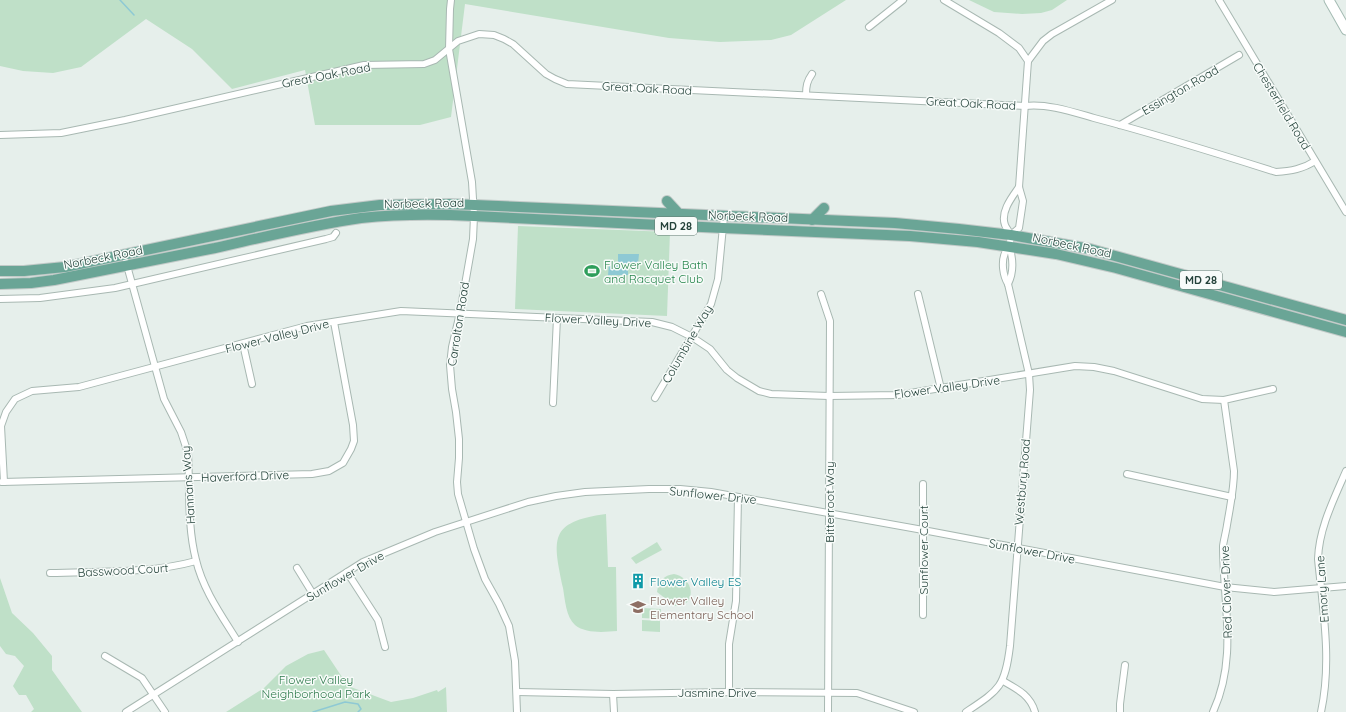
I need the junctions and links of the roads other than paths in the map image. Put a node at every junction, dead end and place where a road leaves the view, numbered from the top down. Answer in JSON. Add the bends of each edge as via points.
{"nodes":[{"id":1,"x":451,"y":0,"type":"edge"},
{"id":2,"x":903,"y":0,"type":"edge"},
{"id":3,"x":944,"y":0,"type":"edge"},
{"id":4,"x":1112,"y":0,"type":"edge"},
{"id":5,"x":1219,"y":0,"type":"edge"},
{"id":6,"x":1329,"y":0,"type":"edge"},
{"id":7,"x":869,"y":27,"type":"dead end"},
{"id":8,"x":1346,"y":30,"type":"edge"},
{"id":9,"x":449,"y":49,"type":"junction"},
{"id":10,"x":1239,"y":55,"type":"dead end"},
{"id":11,"x":1028,"y":61,"type":"junction"},
{"id":12,"x":812,"y":74,"type":"dead end"},
{"id":13,"x":806,"y":95,"type":"junction"},
{"id":14,"x":1025,"y":106,"type":"junction"},
{"id":15,"x":1120,"y":125,"type":"junction"},
{"id":16,"x":0,"y":135,"type":"edge"},
{"id":17,"x":1315,"y":161,"type":"junction"},
{"id":18,"x":1019,"y":188,"type":"junction"},
{"id":19,"x":667,"y":201,"type":"dead end"},
{"id":20,"x":473,"y":205,"type":"junction"},
{"id":21,"x":824,"y":208,"type":"dead end"},
{"id":22,"x":281,"y":212,"type":"dead end"},
{"id":23,"x":1346,"y":212,"type":"edge"},
{"id":24,"x":678,"y":214,"type":"junction"},
{"id":25,"x":474,"y":216,"type":"junction"},
{"id":26,"x":724,"y":216,"type":"junction"},
{"id":27,"x":812,"y":220,"type":"junction"},
{"id":28,"x":275,"y":222,"type":"junction"},
{"id":29,"x":723,"y":228,"type":"junction"},
{"id":30,"x":336,"y":233,"type":"dead end"},
{"id":31,"x":1011,"y":235,"type":"junction"},
{"id":32,"x":1009,"y":246,"type":"junction"},
{"id":33,"x":124,"y":255,"type":"junction"},
{"id":34,"x":127,"y":266,"type":"junction"},
{"id":35,"x":0,"y":271,"type":"edge"},
{"id":36,"x":132,"y":283,"type":"junction"},
{"id":37,"x":0,"y":284,"type":"edge"},
{"id":38,"x":821,"y":294,"type":"dead end"},
{"id":39,"x":918,"y":294,"type":"dead end"},
{"id":40,"x":0,"y":299,"type":"edge"},
{"id":41,"x":460,"y":314,"type":"junction"},
{"id":42,"x":557,"y":318,"type":"junction"},
{"id":43,"x":1346,"y":320,"type":"edge"},
{"id":44,"x":334,"y":322,"type":"junction"},
{"id":45,"x":1346,"y":332,"type":"edge"},
{"id":46,"x":692,"y":337,"type":"junction"},
{"id":47,"x":243,"y":344,"type":"junction"},
{"id":48,"x":154,"y":368,"type":"junction"},
{"id":49,"x":1029,"y":374,"type":"junction"},
{"id":50,"x":252,"y":384,"type":"dead end"},
{"id":51,"x":941,"y":389,"type":"junction"},
{"id":52,"x":1273,"y":389,"type":"dead end"},
{"id":53,"x":829,"y":396,"type":"junction"},
{"id":54,"x":655,"y":398,"type":"dead end"},
{"id":55,"x":1224,"y":400,"type":"junction"},
{"id":56,"x":553,"y":403,"type":"dead end"},
{"id":57,"x":1346,"y":471,"type":"edge"},
{"id":58,"x":1127,"y":474,"type":"dead end"},
{"id":59,"x":189,"y":478,"type":"junction"},
{"id":60,"x":2,"y":482,"type":"edge"},
{"id":61,"x":923,"y":484,"type":"dead end"},
{"id":62,"x":738,"y":497,"type":"junction"},
{"id":63,"x":1232,"y":497,"type":"junction"},
{"id":64,"x":830,"y":513,"type":"junction"},
{"id":65,"x":466,"y":521,"type":"junction"},
{"id":66,"x":923,"y":530,"type":"junction"},
{"id":67,"x":1017,"y":548,"type":"junction"},
{"id":68,"x":196,"y":561,"type":"junction"},
{"id":69,"x":297,"y":568,"type":"dead end"},
{"id":70,"x":347,"y":572,"type":"junction"},
{"id":71,"x":50,"y":573,"type":"dead end"},
{"id":72,"x":1346,"y":586,"type":"edge"},
{"id":73,"x":1225,"y":587,"type":"junction"},
{"id":74,"x":1321,"y":588,"type":"junction"},
{"id":75,"x":313,"y":594,"type":"junction"},
{"id":76,"x":923,"y":615,"type":"dead end"},
{"id":77,"x":238,"y":642,"type":"junction"},
{"id":78,"x":385,"y":647,"type":"dead end"},
{"id":79,"x":105,"y":656,"type":"dead end"},
{"id":80,"x":1125,"y":665,"type":"dead end"},
{"id":81,"x":1003,"y":681,"type":"junction"},
{"id":82,"x":517,"y":692,"type":"junction"},
{"id":83,"x":729,"y":692,"type":"junction"},
{"id":84,"x":828,"y":692,"type":"junction"},
{"id":85,"x":154,"y":694,"type":"junction"},
{"id":86,"x":614,"y":694,"type":"junction"},
{"id":87,"x":126,"y":712,"type":"edge"},
{"id":88,"x":165,"y":712,"type":"edge"},
{"id":89,"x":517,"y":712,"type":"edge"},
{"id":90,"x":614,"y":712,"type":"edge"},
{"id":91,"x":828,"y":712,"type":"edge"},
{"id":92,"x":914,"y":712,"type":"edge"},
{"id":93,"x":966,"y":712,"type":"edge"},
{"id":94,"x":1035,"y":712,"type":"edge"},
{"id":95,"x":1120,"y":712,"type":"edge"},
{"id":96,"x":1213,"y":712,"type":"edge"},
{"id":97,"x":1321,"y":712,"type":"edge"}],
"edges":[{"from":1,"to":9,"type":"street","name":"Carrolton Road"},
{"from":2,"to":7,"type":"street"},
{"from":3,"to":11,"type":"street","via":[[1019,48]]},
{"from":4,"to":11,"type":"street","via":[[1052,34],[1043,41]]},
{"from":5,"to":17,"type":"street","name":"Chesterfield Road"},
{"from":6,"to":8,"type":"main road"},
{"from":9,"to":13,"type":"street","name":"Great Oak Road","via":[[458,41],[479,34],[494,35],[513,44],[546,74],[567,84]]},
{"from":9,"to":16,"type":"street","name":"Great Oak Road","via":[[435,60],[424,64],[364,65],[66,132]]},
{"from":9,"to":20,"type":"street","name":"Carrolton Road","via":[[472,182]]},
{"from":10,"to":15,"type":"street","name":"Essington Road"},
{"from":11,"to":14,"type":"street","name":"Westbury Road"},
{"from":12,"to":13,"type":"street","via":[[808,80]]},
{"from":13,"to":14,"type":"street","name":"Great Oak Road"},
{"from":14,"to":15,"type":"street","name":"Great Oak Road","via":[[1062,110]]},
{"from":14,"to":18,"type":"street","name":"Westbury Road"},
{"from":15,"to":17,"type":"street","name":"Great Oak Road","via":[[1276,172],[1292,171]]},
{"from":17,"to":23,"type":"street","name":"Chesterfield Road"},
{"from":18,"to":31,"type":"street","name":"Westbury Road","via":[[1023,201],[1019,228]]},
{"from":18,"to":31,"type":"street","via":[[1008,203],[1004,215],[1004,224]]},
{"from":19,"to":24,"type":"main road"},
{"from":20,"to":24,"type":"main road","name":"Norbeck Road","number":"MD 28"},
{"from":20,"to":25,"type":"street","name":"Carrolton Road"},
{"from":20,"to":28,"type":"main road","name":"Norbeck Road","number":"MD 28","via":[[380,205],[331,210]]},
{"from":21,"to":27,"type":"main road"},
{"from":22,"to":28,"type":"main road"},
{"from":24,"to":26,"type":"main road","name":"Norbeck Road","number":"MD 28"},
{"from":25,"to":29,"type":"main road","name":"Norbeck Road","number":"MD 28"},
{"from":25,"to":34,"type":"main road","name":"Norbeck Road","number":"MD 28","via":[[408,215],[361,218]]},
{"from":25,"to":41,"type":"street","name":"Carrolton Road","via":[[473,239]]},
{"from":26,"to":27,"type":"main road","name":"Norbeck Road","number":"MD 28"},
{"from":26,"to":29,"type":"street","name":"Columbine Way"},
{"from":27,"to":31,"type":"main road","name":"Norbeck Road","number":"MD 28","via":[[959,228]]},
{"from":28,"to":33,"type":"main road","name":"Norbeck Road","number":"MD 28"},
{"from":29,"to":32,"type":"main road","name":"Norbeck Road","number":"MD 28","via":[[949,238]]},
{"from":29,"to":46,"type":"street","name":"Columbine Way","via":[[711,304]]},
{"from":30,"to":36,"type":"street","via":[[326,240]]},
{"from":31,"to":32,"type":"street","name":"Westbury Road"},
{"from":31,"to":43,"type":"main road","name":"Norbeck Road","number":"MD 28","via":[[1090,249]]},
{"from":32,"to":45,"type":"main road","name":"Norbeck Road","number":"MD 28","via":[[1116,268]]},
{"from":32,"to":49,"type":"street","name":"Westbury Road","via":[[1004,255],[1004,276]]},
{"from":33,"to":34,"type":"street","name":"Hannans Way"},
{"from":33,"to":35,"type":"main road","name":"Norbeck Road","number":"MD 28","via":[[65,267]]},
{"from":34,"to":36,"type":"street","name":"Hannans Way"},
{"from":34,"to":37,"type":"main road","name":"Norbeck Road","number":"MD 28","via":[[54,280]]},
{"from":36,"to":40,"type":"street","via":[[115,288],[40,298]]},
{"from":36,"to":48,"type":"street","name":"Hannans Way"},
{"from":38,"to":53,"type":"street","name":"Bitterroot Way","via":[[830,321]]},
{"from":39,"to":51,"type":"street"},
{"from":41,"to":42,"type":"street","name":"Flower Valley Drive"},
{"from":41,"to":44,"type":"street","name":"Flower Valley Drive","via":[[401,311]]},
{"from":41,"to":65,"type":"street","name":"Carrolton Road","via":[[450,365],[459,439],[458,494]]},
{"from":42,"to":46,"type":"street","name":"Flower Valley Drive","via":[[652,322],[672,327]]},
{"from":42,"to":56,"type":"street"},
{"from":44,"to":47,"type":"street","name":"Flower Valley Drive","via":[[307,326]]},
{"from":44,"to":59,"type":"street","name":"Haverford Drive","via":[[354,440],[343,463],[329,471],[312,474]]},
{"from":46,"to":53,"type":"street","name":"Flower Valley Drive","via":[[710,349],[732,374],[759,391],[771,394]]},
{"from":46,"to":54,"type":"street","name":"Columbine Way"},
{"from":47,"to":48,"type":"street","name":"Flower Valley Drive"},
{"from":47,"to":50,"type":"street"},
{"from":48,"to":59,"type":"street","name":"Hannans Way","via":[[164,399],[185,441]]},
{"from":48,"to":60,"type":"street","name":"Flower Valley Drive","via":[[79,386],[32,391],[15,399],[6,412],[1,426]]},
{"from":49,"to":51,"type":"street","name":"Flower Valley Drive"},
{"from":49,"to":55,"type":"street","name":"Flower Valley Drive","via":[[1075,366],[1094,367],[1193,397]]},
{"from":49,"to":67,"type":"street","name":"Westbury Road","via":[[1030,390]]},
{"from":51,"to":53,"type":"street","name":"Flower Valley Drive","via":[[898,395]]},
{"from":52,"to":55,"type":"street","name":"Flower Valley Drive"},
{"from":53,"to":64,"type":"street","name":"Bitterroot Way"},
{"from":55,"to":63,"type":"street","name":"Red Clover Drive","via":[[1234,470]]},
{"from":57,"to":74,"type":"street","name":"Emory Lane","via":[[1322,532],[1318,559]]},
{"from":58,"to":63,"type":"street"},
{"from":59,"to":60,"type":"street","name":"Haverford Drive"},
{"from":59,"to":68,"type":"street","name":"Hannans Way","via":[[191,537]]},
{"from":61,"to":66,"type":"street","name":"Sunflower Court"},
{"from":62,"to":64,"type":"street","name":"Sunflower Drive"},
{"from":62,"to":65,"type":"street","name":"Sunflower Drive","via":[[680,489],[585,492],[528,502]]},
{"from":62,"to":83,"type":"street","via":[[736,601],[729,644]]},
{"from":63,"to":73,"type":"street","name":"Red Clover Drive","via":[[1223,544]]},
{"from":64,"to":66,"type":"street","name":"Sunflower Drive"},
{"from":64,"to":84,"type":"street","name":"Bitterroot Way"},
{"from":65,"to":70,"type":"street","name":"Sunflower Drive","via":[[387,551]]},
{"from":65,"to":82,"type":"street","name":"Carrolton Road","via":[[485,579],[509,626]]},
{"from":66,"to":67,"type":"street","name":"Sunflower Drive"},
{"from":66,"to":76,"type":"street","name":"Sunflower Court"},
{"from":67,"to":73,"type":"street","name":"Sunflower Drive"},
{"from":67,"to":81,"type":"street","name":"Westbury Road","via":[[1010,646]]},
{"from":68,"to":71,"type":"street","name":"Basswood Court","via":[[155,569]]},
{"from":68,"to":77,"type":"street","name":"Hannans Way","via":[[210,595]]},
{"from":69,"to":75,"type":"street"},
{"from":70,"to":75,"type":"street","name":"Sunflower Drive"},
{"from":70,"to":78,"type":"street","via":[[378,620]]},
{"from":72,"to":74,"type":"street","name":"Sunflower Drive"},
{"from":73,"to":74,"type":"street","name":"Sunflower Drive","via":[[1274,592]]},
{"from":73,"to":96,"type":"street","name":"Red Clover Drive","via":[[1228,644],[1225,672]]},
{"from":74,"to":97,"type":"street","name":"Emory Lane","via":[[1327,652]]},
{"from":75,"to":77,"type":"street","name":"Sunflower Drive"},
{"from":77,"to":85,"type":"street","name":"Sunflower Drive"},
{"from":79,"to":85,"type":"street","via":[[142,678]]},
{"from":80,"to":95,"type":"street"},
{"from":81,"to":93,"type":"street","via":[[995,691]]},
{"from":81,"to":94,"type":"street","via":[[1024,694]]},
{"from":82,"to":86,"type":"street","name":"Jasmine Drive"},
{"from":82,"to":89,"type":"street","name":"Carrolton Road"},
{"from":83,"to":84,"type":"street","name":"Jasmine Drive"},
{"from":83,"to":86,"type":"street","name":"Jasmine Drive"},
{"from":84,"to":91,"type":"street","name":"Bitterroot Way"},
{"from":84,"to":92,"type":"street","name":"Jasmine Drive","via":[[857,693]]},
{"from":85,"to":87,"type":"street","name":"Sunflower Drive"},
{"from":85,"to":88,"type":"street"},
{"from":86,"to":90,"type":"street"}]}
